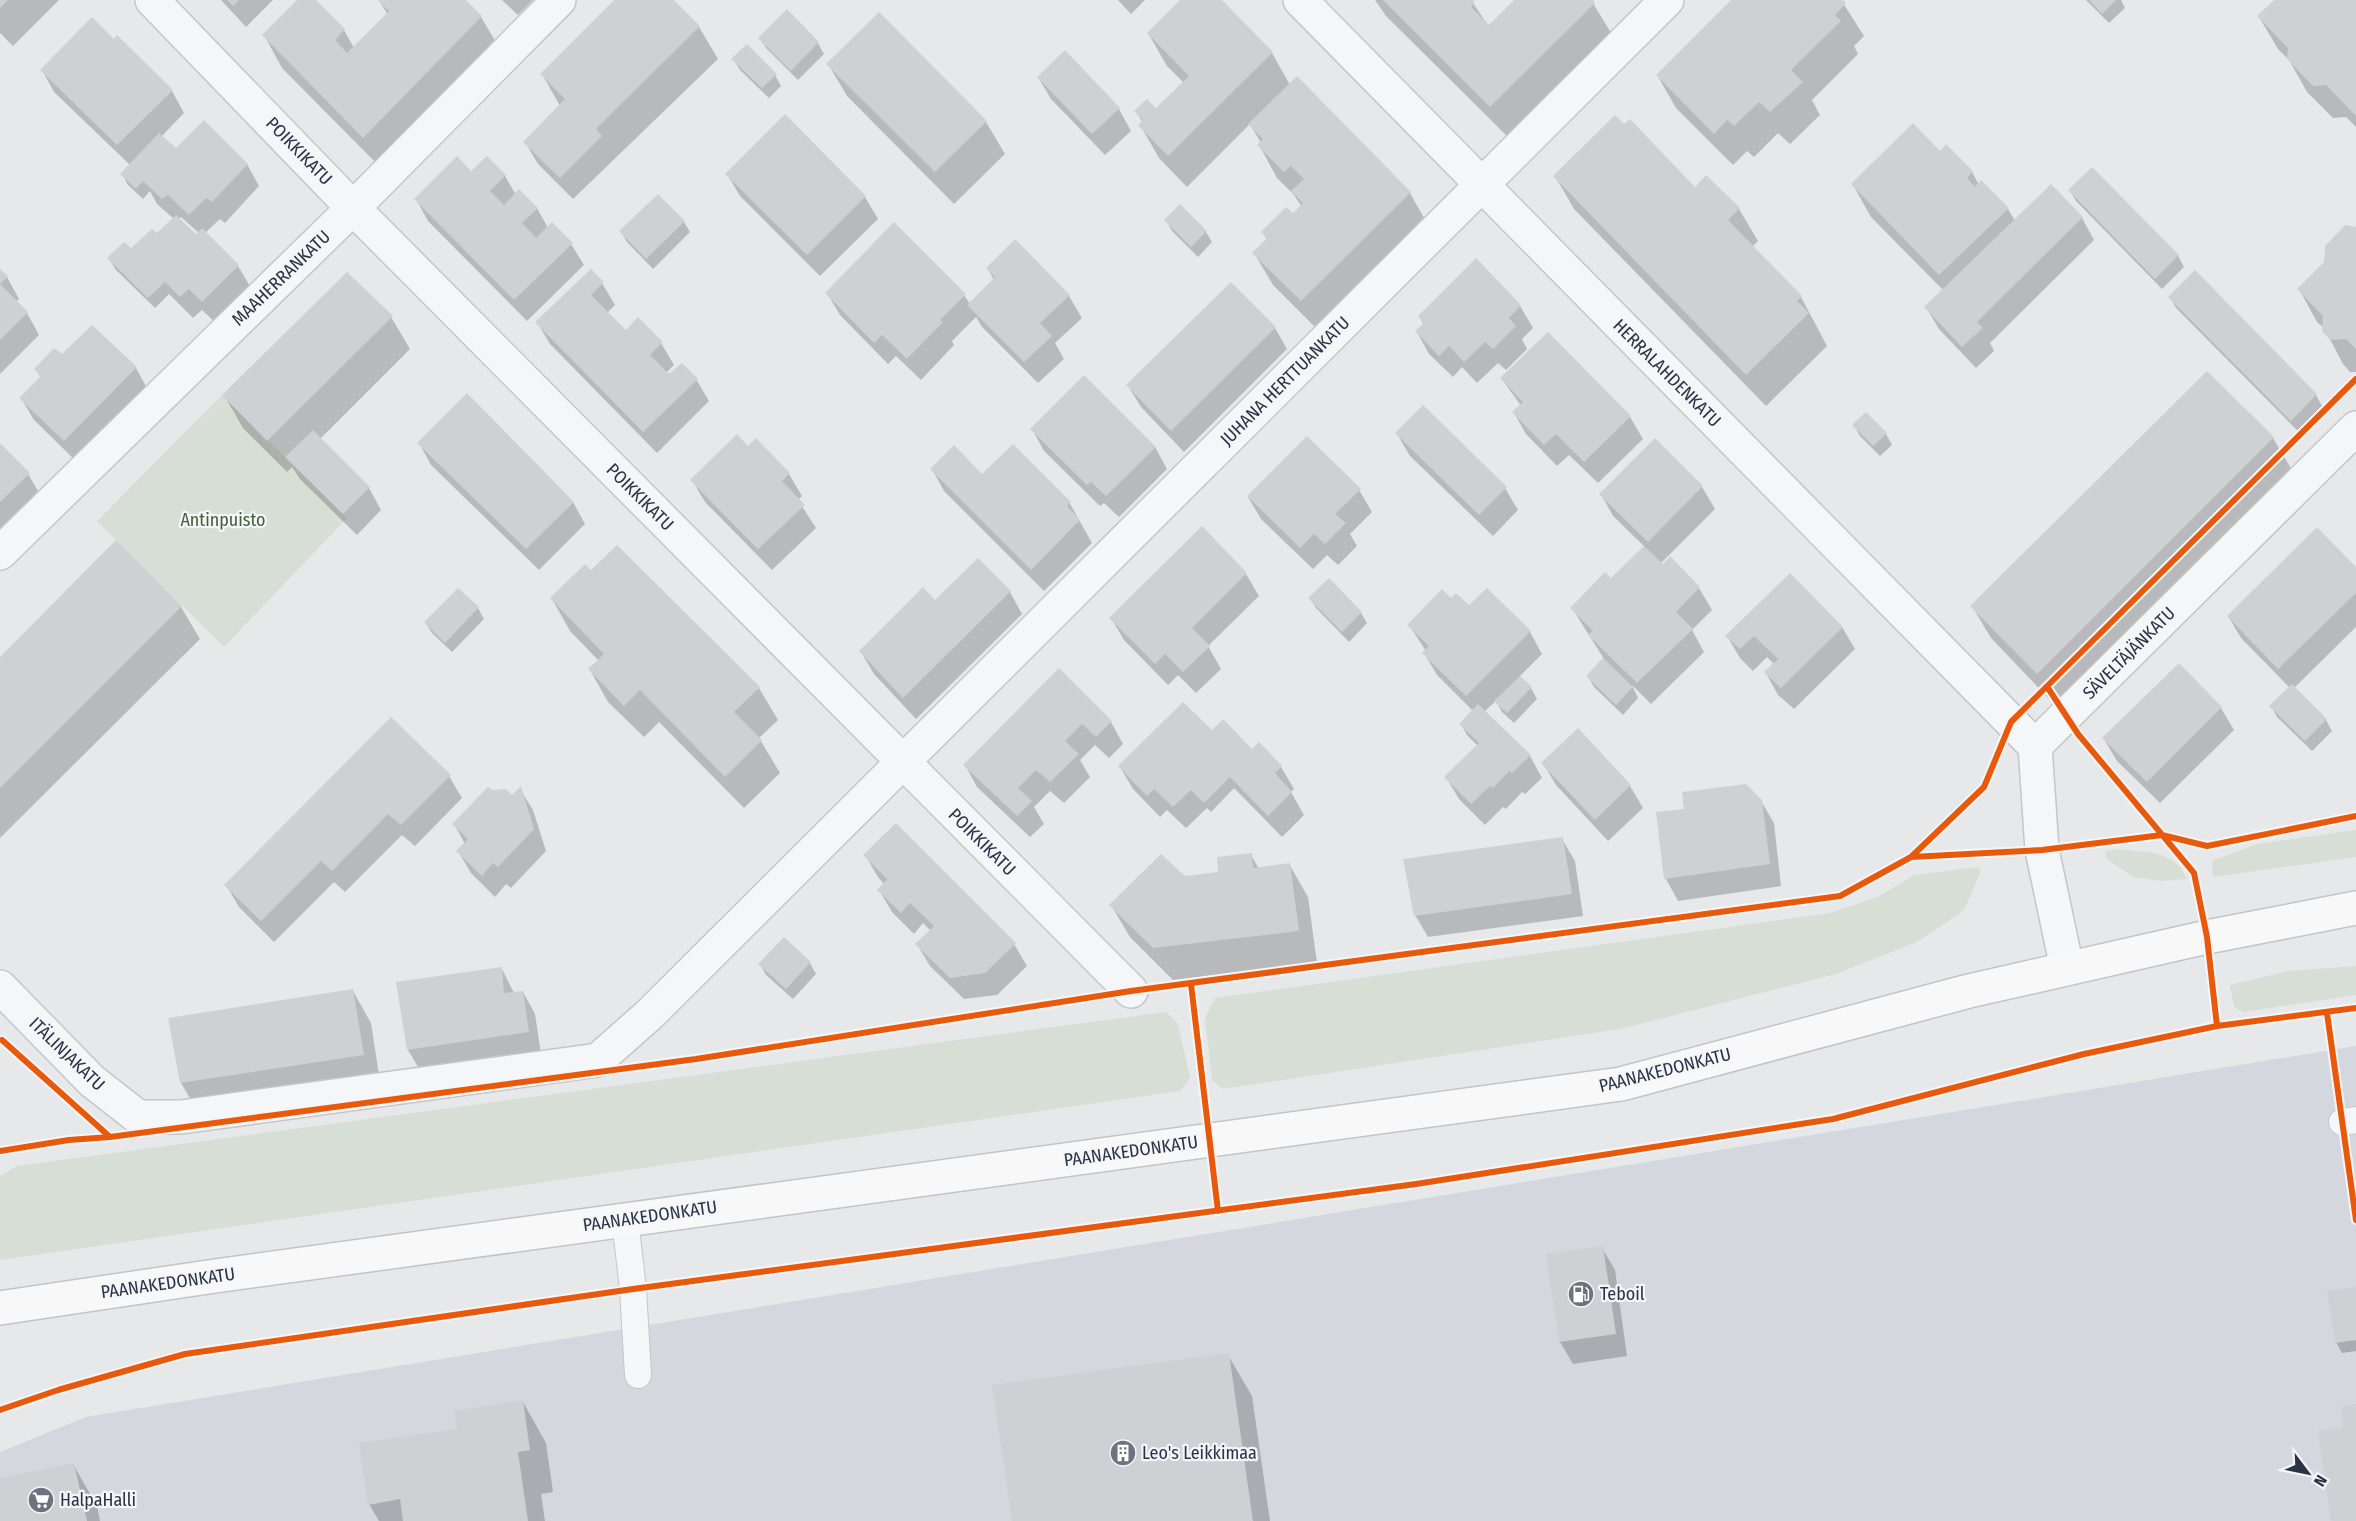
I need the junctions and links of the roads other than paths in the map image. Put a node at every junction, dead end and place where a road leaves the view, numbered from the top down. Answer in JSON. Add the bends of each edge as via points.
{"nodes":[{"id":1,"x":152,"y":0,"type":"edge"},
{"id":2,"x":559,"y":0,"type":"edge"},
{"id":3,"x":1300,"y":0,"type":"edge"},
{"id":4,"x":1667,"y":0,"type":"edge"},
{"id":5,"x":1482,"y":186,"type":"junction"},
{"id":6,"x":353,"y":207,"type":"junction"},
{"id":7,"x":2356,"y":428,"type":"edge"},
{"id":8,"x":0,"y":553,"type":"edge"},
{"id":9,"x":2035,"y":746,"type":"junction"},
{"id":10,"x":902,"y":762,"type":"junction"},
{"id":11,"x":2356,"y":908,"type":"edge"},
{"id":12,"x":2067,"y":968,"type":"junction"},
{"id":13,"x":0,"y":987,"type":"edge"},
{"id":14,"x":1131,"y":991,"type":"dead end"},
{"id":15,"x":625,"y":1220,"type":"junction"},
{"id":16,"x":0,"y":1308,"type":"edge"},
{"id":17,"x":638,"y":1375,"type":"dead end"}],
"edges":[{"from":1,"to":6,"type":"street","name":"POIKKIKATU"},
{"from":2,"to":6,"type":"street","name":"MAAHERRANKATU"},
{"from":3,"to":5,"type":"street","name":"HERRALAHDENKATU"},
{"from":4,"to":5,"type":"street","name":"JUHANA HERTTUANKATU"},
{"from":5,"to":9,"type":"street","name":"HERRALAHDENKATU"},
{"from":5,"to":10,"type":"street","name":"JUHANA HERTTUANKATU"},
{"from":6,"to":8,"type":"street","name":"MAAHERRANKATU"},
{"from":6,"to":10,"type":"street","name":"POIKKIKATU"},
{"from":7,"to":9,"type":"street","name":"SÄVELTÄJÄNKATU"},
{"from":9,"to":12,"type":"street","via":[[2042,850]]},
{"from":10,"to":13,"type":"street","name":"ITÄLINJAKATU","via":[[650,1014],[598,1060],[181,1118],[138,1117],[92,1081]]},
{"from":10,"to":14,"type":"street","name":"POIKKIKATU"},
{"from":11,"to":12,"type":"main road","name":"PAANAKEDONKATU"},
{"from":12,"to":15,"type":"main road","name":"PAANAKEDONKATU","via":[[1621,1084]]},
{"from":15,"to":16,"type":"main road","name":"PAANAKEDONKATU"},
{"from":15,"to":17,"type":"lane"}]}
